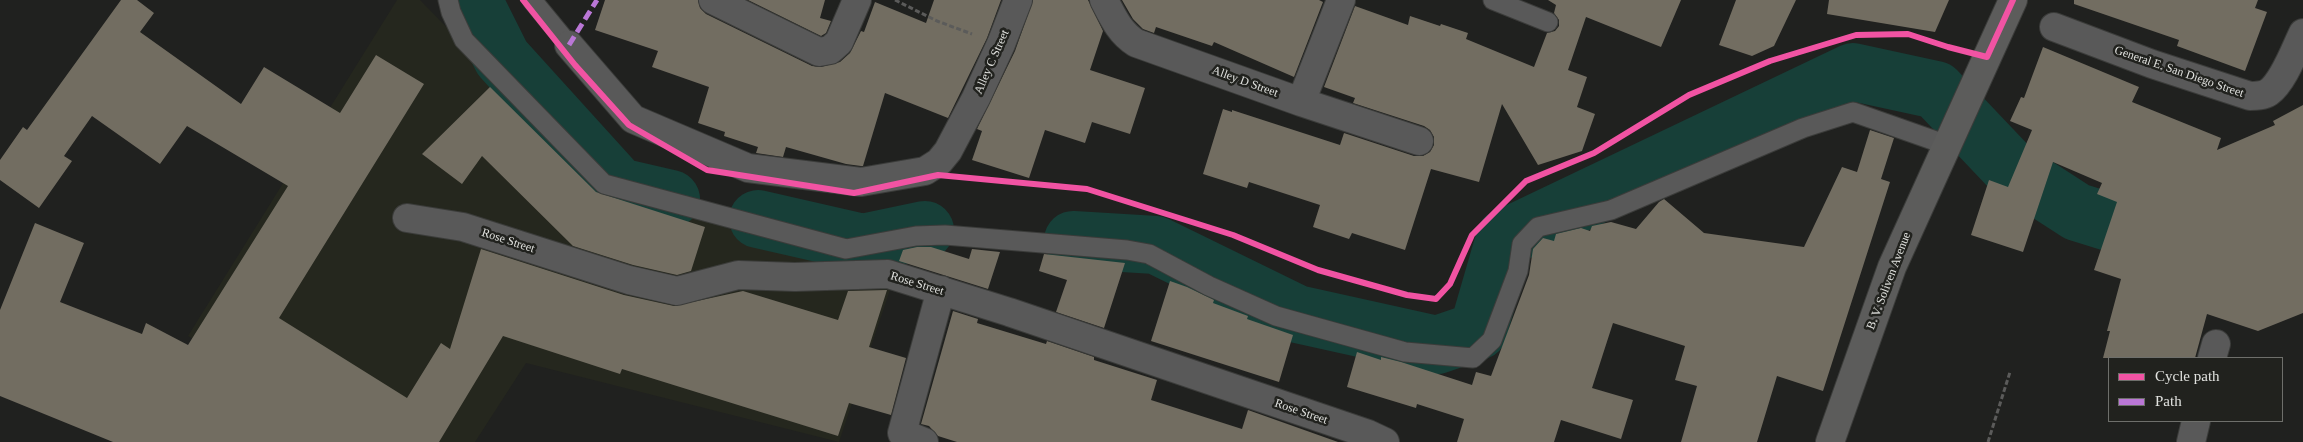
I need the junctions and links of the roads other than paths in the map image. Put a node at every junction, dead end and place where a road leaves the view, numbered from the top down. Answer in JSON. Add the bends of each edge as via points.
{"nodes":[{"id":1,"x":448,"y":0,"type":"edge"},
{"id":2,"x":532,"y":0,"type":"edge"},
{"id":3,"x":713,"y":0,"type":"edge"},
{"id":4,"x":857,"y":0,"type":"edge"},
{"id":5,"x":1018,"y":0,"type":"edge"},
{"id":6,"x":1104,"y":0,"type":"edge"},
{"id":7,"x":1341,"y":0,"type":"edge"},
{"id":8,"x":1493,"y":0,"type":"edge"},
{"id":9,"x":2013,"y":0,"type":"edge"},
{"id":10,"x":1548,"y":22,"type":"dead end"},
{"id":11,"x":2054,"y":27,"type":"dead end"},
{"id":12,"x":2303,"y":33,"type":"edge"},
{"id":13,"x":569,"y":46,"type":"joint"},
{"id":14,"x":1301,"y":102,"type":"junction"},
{"id":15,"x":1952,"y":135,"type":"junction"},
{"id":16,"x":1419,"y":141,"type":"dead end"},
{"id":17,"x":407,"y":218,"type":"dead end"},
{"id":18,"x":941,"y":290,"type":"junction"},
{"id":19,"x":2196,"y":422,"type":"edge"},
{"id":20,"x":924,"y":442,"type":"edge"},
{"id":21,"x":1385,"y":442,"type":"edge"},
{"id":22,"x":1830,"y":442,"type":"edge"},
{"id":23,"x":2191,"y":442,"type":"edge"}],
"edges":[{"from":1,"to":15,"type":"lane","via":[[464,40],[604,184],[846,249],[916,236],[946,236],[1149,254],[1208,286],[1276,316],[1425,355],[1473,358],[1492,340],[1518,272],[1522,244],[1538,227],[1611,210],[1803,128],[1852,112]]},
{"from":2,"to":13,"type":"lane"},
{"from":3,"to":4,"type":"street","via":[[819,52],[830,50],[839,42]]},
{"from":5,"to":13,"type":"street","name":"Alley C Street","via":[[964,123],[939,162],[925,170],[861,182],[748,168],[633,119]]},
{"from":6,"to":14,"type":"street","name":"Alley D Street","via":[[1117,27],[1136,43]]},
{"from":7,"to":14,"type":"street"},
{"from":8,"to":10,"type":"lane"},
{"from":9,"to":15,"type":"main road","name":"B. V. Soliven Avenue"},
{"from":11,"to":12,"type":"street","name":"General E. San Diego Street","via":[[2250,96],[2264,94],[2275,85]]},
{"from":14,"to":16,"type":"street","name":"Alley D Street"},
{"from":15,"to":22,"type":"main road","name":"B. V. Soliven Avenue","via":[[1892,267]]},
{"from":17,"to":18,"type":"street","name":"Rose Street","via":[[463,227],[629,280],[677,291],[738,275],[888,274]]},
{"from":18,"to":20,"type":"street","via":[[902,433]]},
{"from":18,"to":21,"type":"street","name":"Rose Street"},
{"from":19,"to":23,"type":"street"}]}
